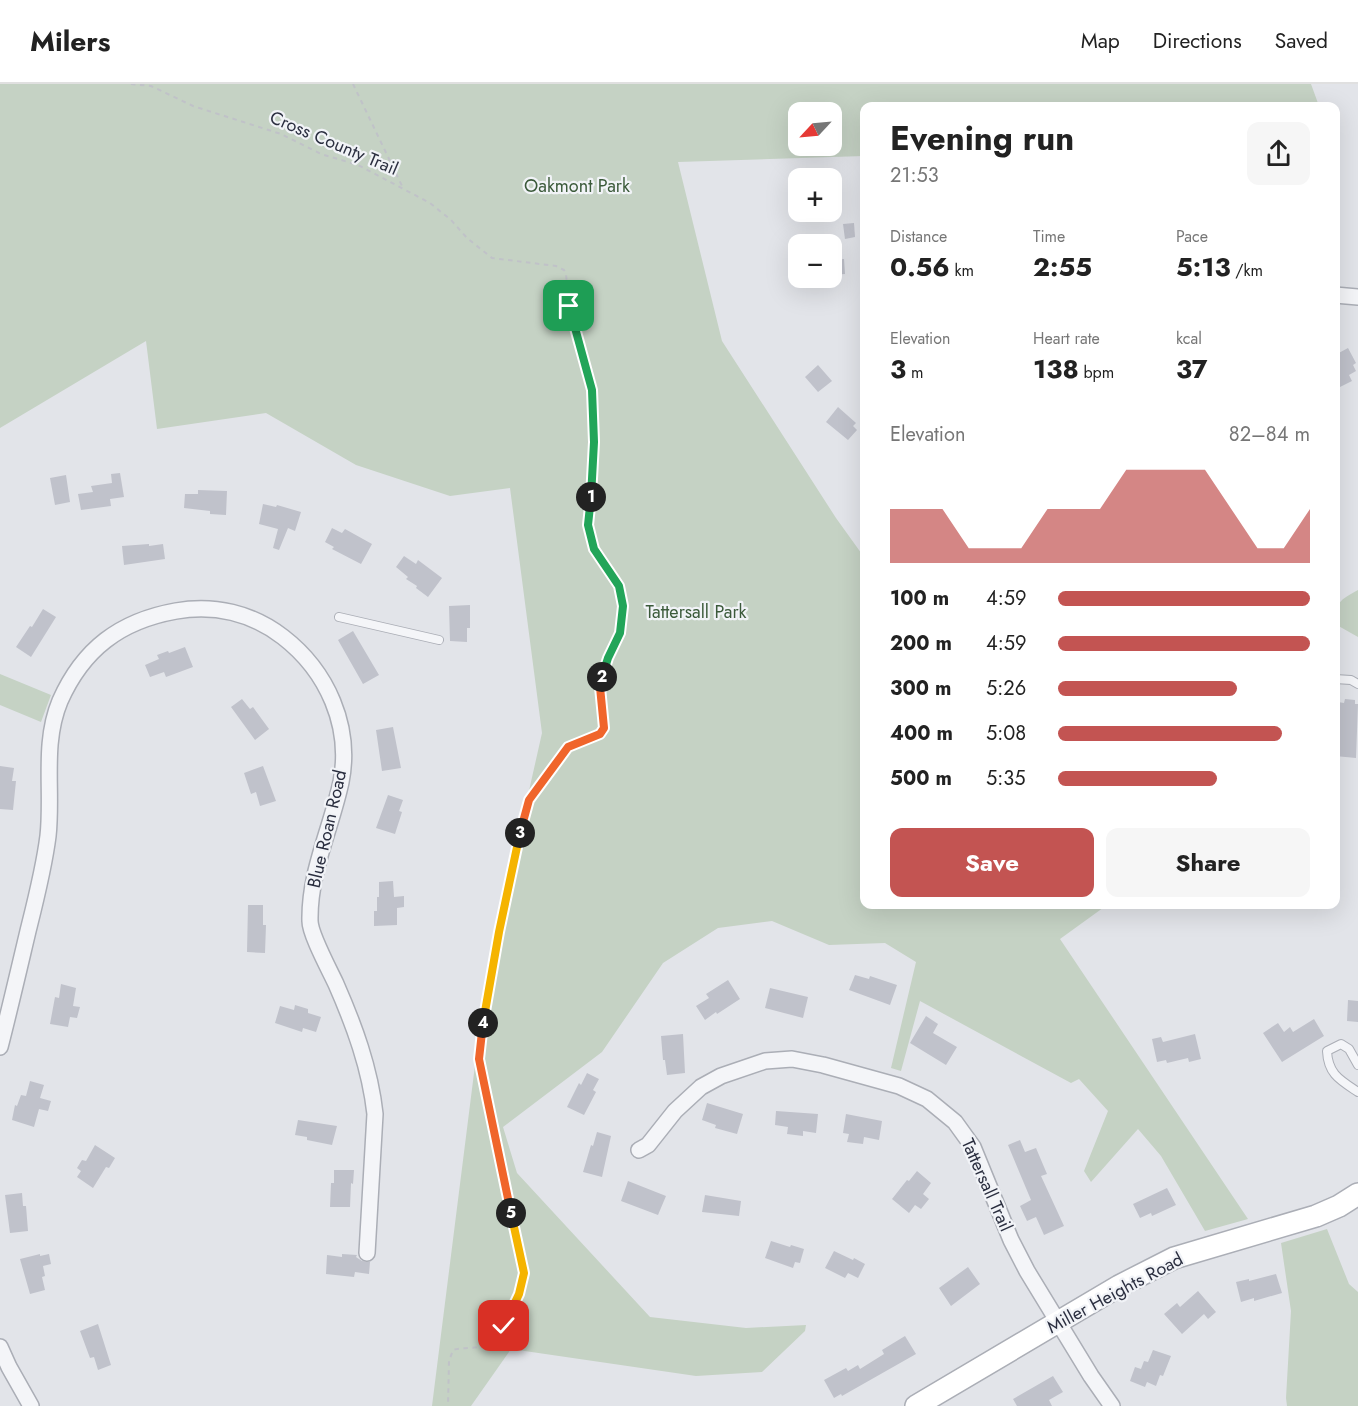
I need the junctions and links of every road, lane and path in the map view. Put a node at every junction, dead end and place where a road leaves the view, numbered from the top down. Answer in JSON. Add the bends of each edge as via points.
{"nodes":[{"id":1,"x":130,"y":84,"type":"edge"},
{"id":2,"x":353,"y":84,"type":"edge"},
{"id":3,"x":403,"y":188,"type":"junction"},
{"id":4,"x":1340,"y":295,"type":"edge"},
{"id":5,"x":1358,"y":297,"type":"edge"},
{"id":6,"x":339,"y":617,"type":"dead end"},
{"id":7,"x":439,"y":640,"type":"dead end"},
{"id":8,"x":1340,"y":679,"type":"edge"},
{"id":9,"x":1358,"y":684,"type":"edge"},
{"id":10,"x":4,"y":1012,"type":"edge"},
{"id":11,"x":0,"y":1047,"type":"edge"},
{"id":12,"x":1358,"y":1065,"type":"edge"},
{"id":13,"x":1358,"y":1092,"type":"edge"},
{"id":14,"x":639,"y":1150,"type":"dead end"},
{"id":15,"x":1358,"y":1194,"type":"edge"},
{"id":16,"x":367,"y":1253,"type":"dead end"},
{"id":17,"x":1058,"y":1322,"type":"junction"},
{"id":18,"x":0,"y":1347,"type":"edge"},
{"id":19,"x":3,"y":1363,"type":"edge"},
{"id":20,"x":31,"y":1406,"type":"edge"},
{"id":21,"x":448,"y":1406,"type":"edge"},
{"id":22,"x":916,"y":1406,"type":"edge"},
{"id":23,"x":1112,"y":1406,"type":"edge"}],
"edges":[{"from":1,"to":3,"type":"path","name":"Cross County Trail","via":[[151,86],[193,106],[281,134]]},
{"from":2,"to":3,"type":"path"},
{"from":3,"to":21,"type":"path","name":"Cross County Trail","via":[[430,203],[492,258],[564,270],[569,306],[592,390],[594,442],[588,525],[594,549],[619,586],[623,606],[620,633],[600,687],[604,728],[600,734],[568,747],[529,800],[520,831],[479,1059],[524,1273],[504,1326],[491,1342],[453,1350],[449,1361]]},
{"from":4,"to":5,"type":"street"},
{"from":6,"to":7,"type":"lane"},
{"from":8,"to":9,"type":"lane"},
{"from":10,"to":11,"type":"street","name":"Blue Roan Road"},
{"from":10,"to":16,"type":"street","name":"Blue Roan Road","via":[[47,844],[50,737],[60,702],[84,660],[123,628],[186,609],[234,613],[278,633],[302,653],[321,677],[333,700],[342,736],[341,780],[317,864],[310,924],[345,1004],[373,1092]]},
{"from":12,"to":13,"type":"lane","via":[[1349,1049],[1341,1044],[1327,1051],[1328,1064],[1339,1079]]},
{"from":14,"to":17,"type":"street","name":"Tattersall Trail","via":[[701,1087],[760,1062],[801,1060],[899,1086],[938,1106],[965,1134],[1011,1240]]},
{"from":15,"to":17,"type":"street","name":"Miller Heights Road","via":[[1316,1216],[1174,1258]]},
{"from":17,"to":22,"type":"street","name":"Miller Heights Road"},
{"from":17,"to":23,"type":"street","name":"Tattersall Trail"},
{"from":18,"to":19,"type":"street"},
{"from":19,"to":20,"type":"street"}]}
